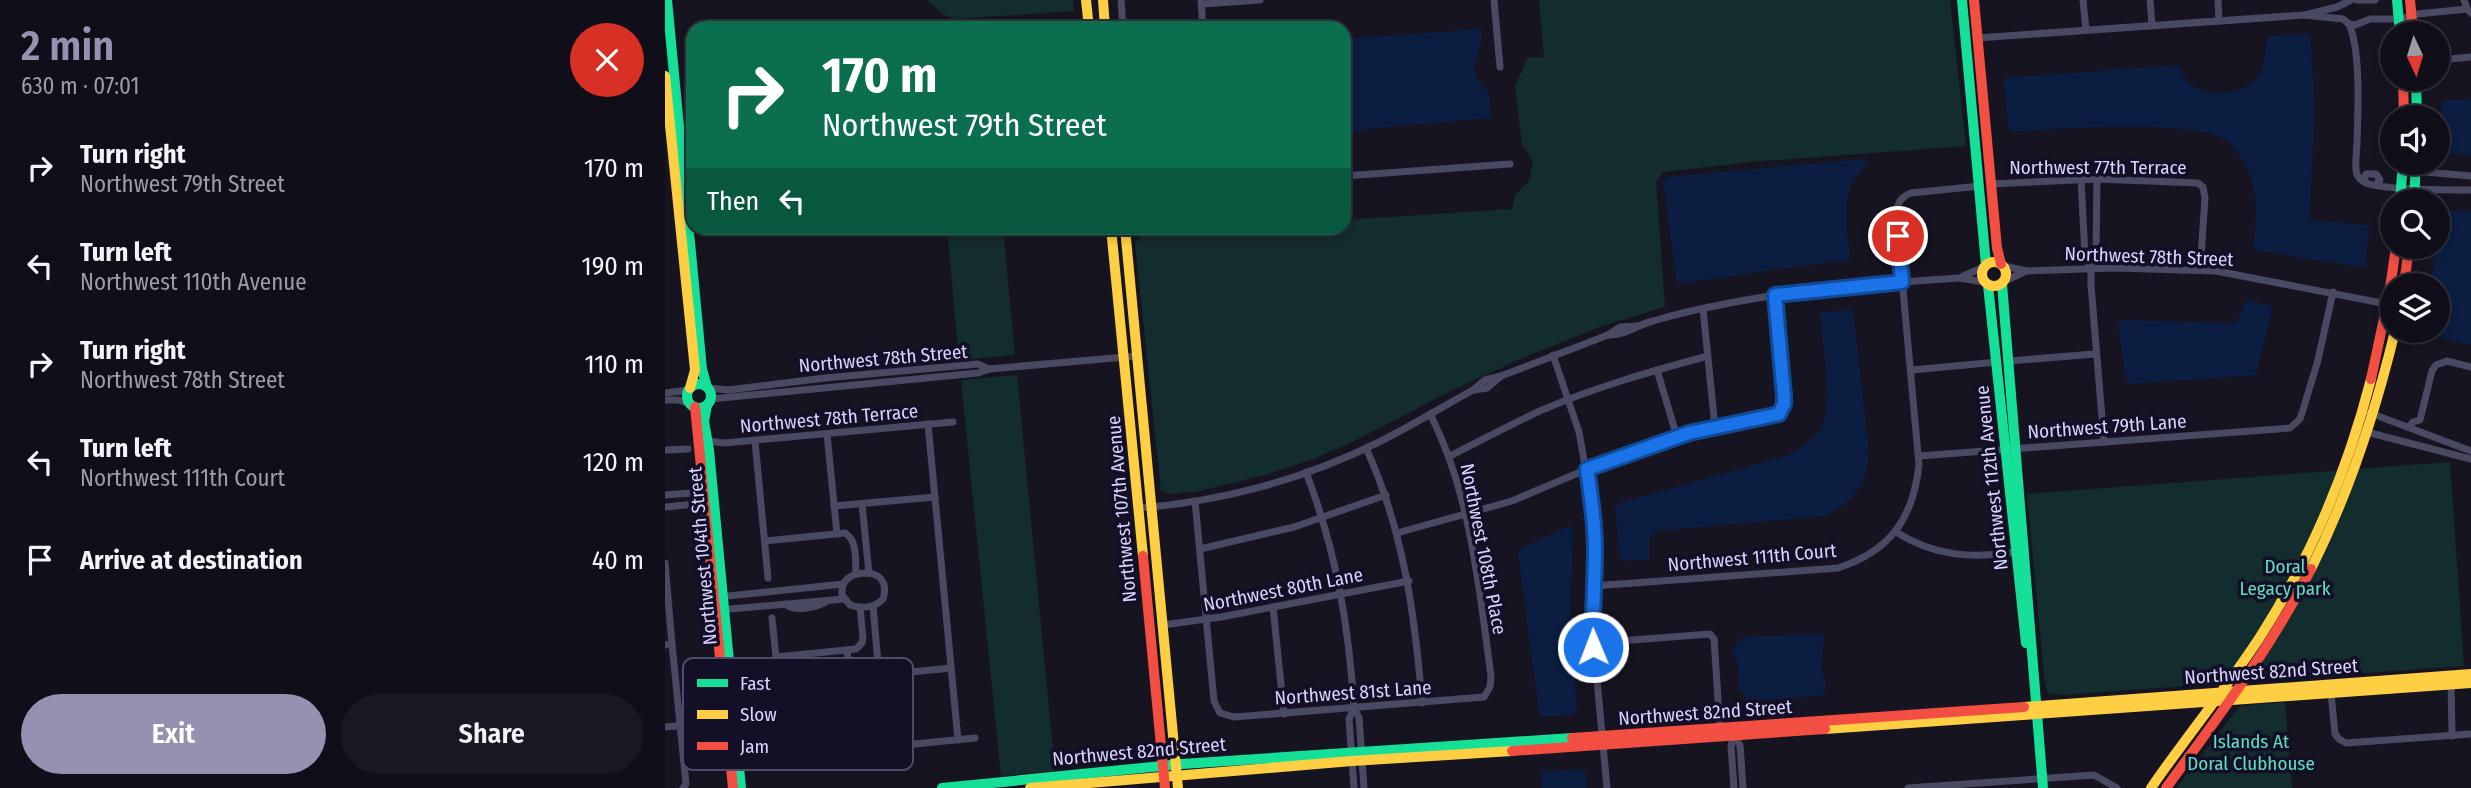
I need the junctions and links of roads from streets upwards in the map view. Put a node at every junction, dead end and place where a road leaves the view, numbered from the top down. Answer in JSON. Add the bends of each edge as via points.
{"nodes":[{"id":1,"x":667,"y":0,"type":"edge"},
{"id":2,"x":1086,"y":0,"type":"edge"},
{"id":3,"x":1103,"y":0,"type":"edge"},
{"id":4,"x":1121,"y":0,"type":"edge"},
{"id":5,"x":1261,"y":0,"type":"edge"},
{"id":6,"x":1494,"y":0,"type":"edge"},
{"id":7,"x":1962,"y":0,"type":"edge"},
{"id":8,"x":1974,"y":0,"type":"edge"},
{"id":9,"x":2083,"y":0,"type":"edge"},
{"id":10,"x":2150,"y":0,"type":"edge"},
{"id":11,"x":2217,"y":0,"type":"edge"},
{"id":12,"x":2357,"y":0,"type":"edge"},
{"id":13,"x":2375,"y":0,"type":"edge"},
{"id":14,"x":2397,"y":0,"type":"edge"},
{"id":15,"x":2410,"y":0,"type":"edge"},
{"id":16,"x":2464,"y":0,"type":"edge"},
{"id":17,"x":1202,"y":2,"type":"edge"},
{"id":18,"x":2347,"y":2,"type":"edge"},
{"id":19,"x":2469,"y":11,"type":"edge"},
{"id":20,"x":2305,"y":15,"type":"junction"},
{"id":21,"x":2411,"y":15,"type":"junction"},
{"id":22,"x":2399,"y":19,"type":"junction"},
{"id":23,"x":2220,"y":20,"type":"junction"},
{"id":24,"x":1088,"y":21,"type":"edge"},
{"id":25,"x":1104,"y":21,"type":"edge"},
{"id":26,"x":1122,"y":21,"type":"edge"},
{"id":27,"x":1203,"y":21,"type":"edge"},
{"id":28,"x":2412,"y":21,"type":"edge"},
{"id":29,"x":2346,"y":22,"type":"junction"},
{"id":30,"x":2152,"y":25,"type":"junction"},
{"id":31,"x":2086,"y":30,"type":"junction"},
{"id":32,"x":1977,"y":38,"type":"junction"},
{"id":33,"x":1966,"y":48,"type":"junction"},
{"id":34,"x":2471,"y":57,"type":"edge"},
{"id":35,"x":2450,"y":59,"type":"edge"},
{"id":36,"x":1500,"y":67,"type":"dead end"},
{"id":37,"x":665,"y":76,"type":"edge"},
{"id":38,"x":1510,"y":164,"type":"dead end"},
{"id":39,"x":2450,"y":173,"type":"edge"},
{"id":40,"x":1351,"y":175,"type":"edge"},
{"id":41,"x":2402,"y":175,"type":"edge"},
{"id":42,"x":2416,"y":175,"type":"edge"},
{"id":43,"x":2471,"y":176,"type":"edge"},
{"id":44,"x":2081,"y":179,"type":"junction"},
{"id":45,"x":2097,"y":179,"type":"junction"},
{"id":46,"x":1991,"y":184,"type":"junction"},
{"id":47,"x":1980,"y":186,"type":"junction"},
{"id":48,"x":2401,"y":187,"type":"junction"},
{"id":49,"x":2415,"y":188,"type":"junction"},
{"id":50,"x":2471,"y":190,"type":"edge"},
{"id":51,"x":686,"y":200,"type":"edge"},
{"id":52,"x":689,"y":235,"type":"edge"},
{"id":53,"x":1112,"y":235,"type":"edge"},
{"id":54,"x":1126,"y":235,"type":"edge"},
{"id":55,"x":2002,"y":265,"type":"junction"},
{"id":56,"x":1985,"y":266,"type":"junction"},
{"id":57,"x":2091,"y":268,"type":"junction"},
{"id":58,"x":2200,"y":270,"type":"junction"},
{"id":59,"x":2027,"y":271,"type":"junction"},
{"id":60,"x":1959,"y":278,"type":"junction"},
{"id":61,"x":1902,"y":282,"type":"junction"},
{"id":62,"x":2003,"y":283,"type":"junction"},
{"id":63,"x":1986,"y":284,"type":"junction"},
{"id":64,"x":2333,"y":292,"type":"junction"},
{"id":65,"x":1775,"y":295,"type":"junction"},
{"id":66,"x":2380,"y":303,"type":"edge"},
{"id":67,"x":1703,"y":309,"type":"junction"},
{"id":68,"x":2380,"y":341,"type":"edge"},
{"id":69,"x":2392,"y":343,"type":"edge"},
{"id":70,"x":2095,"y":354,"type":"junction"},
{"id":71,"x":1553,"y":355,"type":"junction"},
{"id":72,"x":1137,"y":356,"type":"junction"},
{"id":73,"x":1708,"y":356,"type":"junction"},
{"id":74,"x":1124,"y":357,"type":"junction"},
{"id":75,"x":2009,"y":360,"type":"junction"},
{"id":76,"x":1997,"y":362,"type":"junction"},
{"id":77,"x":2471,"y":367,"type":"edge"},
{"id":78,"x":989,"y":369,"type":"junction"},
{"id":79,"x":1657,"y":370,"type":"junction"},
{"id":80,"x":1912,"y":370,"type":"junction"},
{"id":81,"x":825,"y":378,"type":"junction"},
{"id":82,"x":826,"y":388,"type":"junction"},
{"id":83,"x":690,"y":389,"type":"junction"},
{"id":84,"x":665,"y":393,"type":"edge"},
{"id":85,"x":708,"y":395,"type":"junction"},
{"id":86,"x":665,"y":400,"type":"edge"},
{"id":87,"x":1569,"y":400,"type":"junction"},
{"id":88,"x":693,"y":405,"type":"junction"},
{"id":89,"x":2361,"y":410,"type":"junction"},
{"id":90,"x":1430,"y":414,"type":"junction"},
{"id":91,"x":2374,"y":414,"type":"junction"},
{"id":92,"x":953,"y":422,"type":"dead end"},
{"id":93,"x":928,"y":424,"type":"junction"},
{"id":94,"x":1715,"y":427,"type":"junction"},
{"id":95,"x":2409,"y":427,"type":"junction"},
{"id":96,"x":2355,"y":429,"type":"junction"},
{"id":97,"x":827,"y":434,"type":"junction"},
{"id":98,"x":2367,"y":434,"type":"junction"},
{"id":99,"x":1677,"y":437,"type":"junction"},
{"id":100,"x":755,"y":440,"type":"junction"},
{"id":101,"x":708,"y":441,"type":"junction"},
{"id":102,"x":2104,"y":442,"type":"junction"},
{"id":103,"x":1366,"y":448,"type":"junction"},
{"id":104,"x":688,"y":449,"type":"dead end"},
{"id":105,"x":2010,"y":449,"type":"junction"},
{"id":106,"x":666,"y":450,"type":"edge"},
{"id":107,"x":2471,"y":451,"type":"edge"},
{"id":108,"x":1450,"y":456,"type":"junction"},
{"id":109,"x":1919,"y":456,"type":"junction"},
{"id":110,"x":2471,"y":458,"type":"edge"},
{"id":111,"x":1587,"y":469,"type":"junction"},
{"id":112,"x":1306,"y":472,"type":"junction"},
{"id":113,"x":709,"y":491,"type":"junction"},
{"id":114,"x":665,"y":495,"type":"edge"},
{"id":115,"x":1386,"y":495,"type":"junction"},
{"id":116,"x":935,"y":497,"type":"junction"},
{"id":117,"x":1195,"y":501,"type":"junction"},
{"id":118,"x":710,"y":503,"type":"junction"},
{"id":119,"x":862,"y":504,"type":"junction"},
{"id":120,"x":834,"y":506,"type":"junction"},
{"id":121,"x":665,"y":507,"type":"edge"},
{"id":122,"x":1151,"y":507,"type":"junction"},
{"id":123,"x":1138,"y":508,"type":"junction"},
{"id":124,"x":1464,"y":513,"type":"junction"},
{"id":125,"x":1322,"y":519,"type":"junction"},
{"id":126,"x":1896,"y":532,"type":"junction"},
{"id":127,"x":1397,"y":533,"type":"junction"},
{"id":128,"x":837,"y":534,"type":"junction"},
{"id":129,"x":765,"y":541,"type":"junction"},
{"id":130,"x":2023,"y":543,"type":"junction"},
{"id":131,"x":1200,"y":549,"type":"junction"},
{"id":132,"x":2015,"y":552,"type":"junction"},
{"id":133,"x":665,"y":563,"type":"edge"},
{"id":134,"x":869,"y":573,"type":"junction"},
{"id":135,"x":856,"y":574,"type":"junction"},
{"id":136,"x":768,"y":578,"type":"dead end"},
{"id":137,"x":1409,"y":581,"type":"junction"},
{"id":138,"x":843,"y":584,"type":"junction"},
{"id":139,"x":1594,"y":586,"type":"junction"},
{"id":140,"x":811,"y":588,"type":"junction"},
{"id":141,"x":1342,"y":595,"type":"junction"},
{"id":142,"x":719,"y":597,"type":"junction"},
{"id":143,"x":844,"y":599,"type":"junction"},
{"id":144,"x":813,"y":601,"type":"junction"},
{"id":145,"x":828,"y":601,"type":"junction"},
{"id":146,"x":784,"y":604,"type":"junction"},
{"id":147,"x":873,"y":606,"type":"junction"},
{"id":148,"x":860,"y":607,"type":"junction"},
{"id":149,"x":1273,"y":607,"type":"junction"},
{"id":150,"x":720,"y":610,"type":"junction"},
{"id":151,"x":772,"y":618,"type":"dead end"},
{"id":152,"x":1206,"y":620,"type":"junction"},
{"id":153,"x":1163,"y":625,"type":"junction"},
{"id":154,"x":1593,"y":643,"type":"junction"},
{"id":155,"x":668,"y":645,"type":"edge"},
{"id":156,"x":848,"y":650,"type":"junction"},
{"id":157,"x":776,"y":657,"type":"joint"},
{"id":158,"x":720,"y":658,"type":"edge"},
{"id":159,"x":726,"y":658,"type":"edge"},
{"id":160,"x":849,"y":658,"type":"edge"},
{"id":161,"x":878,"y":658,"type":"edge"},
{"id":162,"x":2256,"y":666,"type":"junction"},
{"id":163,"x":2032,"y":667,"type":"junction"},
{"id":164,"x":951,"y":668,"type":"junction"},
{"id":165,"x":913,"y":672,"type":"edge"},
{"id":166,"x":2471,"y":674,"type":"edge"},
{"id":167,"x":2451,"y":680,"type":"junction"},
{"id":168,"x":2471,"y":682,"type":"edge"},
{"id":169,"x":2274,"y":688,"type":"junction"},
{"id":170,"x":2222,"y":692,"type":"junction"},
{"id":171,"x":1487,"y":693,"type":"joint"},
{"id":172,"x":2331,"y":693,"type":"junction"},
{"id":173,"x":2236,"y":695,"type":"junction"},
{"id":174,"x":2215,"y":701,"type":"junction"},
{"id":175,"x":2135,"y":702,"type":"junction"},
{"id":176,"x":1422,"y":703,"type":"junction"},
{"id":177,"x":2185,"y":704,"type":"junction"},
{"id":178,"x":1354,"y":709,"type":"junction"},
{"id":179,"x":2036,"y":710,"type":"junction"},
{"id":180,"x":1284,"y":713,"type":"junction"},
{"id":181,"x":2197,"y":725,"type":"junction"},
{"id":182,"x":680,"y":726,"type":"junction"},
{"id":183,"x":683,"y":726,"type":"edge"},
{"id":184,"x":665,"y":727,"type":"edge"},
{"id":185,"x":1720,"y":729,"type":"junction"},
{"id":186,"x":1734,"y":734,"type":"junction"},
{"id":187,"x":2471,"y":734,"type":"edge"},
{"id":188,"x":2452,"y":736,"type":"junction"},
{"id":189,"x":975,"y":738,"type":"dead end"},
{"id":190,"x":958,"y":740,"type":"junction"},
{"id":191,"x":1603,"y":742,"type":"junction"},
{"id":192,"x":913,"y":744,"type":"edge"},
{"id":193,"x":683,"y":755,"type":"edge"},
{"id":194,"x":1357,"y":756,"type":"junction"},
{"id":195,"x":1176,"y":769,"type":"junction"},
{"id":196,"x":685,"y":770,"type":"edge"},
{"id":197,"x":730,"y":770,"type":"edge"},
{"id":198,"x":739,"y":770,"type":"edge"},
{"id":199,"x":1164,"y":770,"type":"junction"},
{"id":200,"x":2042,"y":783,"type":"edge"},
{"id":201,"x":683,"y":788,"type":"edge"},
{"id":202,"x":733,"y":788,"type":"edge"},
{"id":203,"x":741,"y":788,"type":"edge"},
{"id":204,"x":942,"y":788,"type":"edge"},
{"id":205,"x":1030,"y":788,"type":"edge"},
{"id":206,"x":1165,"y":788,"type":"edge"},
{"id":207,"x":1178,"y":788,"type":"edge"},
{"id":208,"x":1354,"y":788,"type":"edge"},
{"id":209,"x":1364,"y":788,"type":"edge"},
{"id":210,"x":1607,"y":788,"type":"edge"},
{"id":211,"x":1734,"y":788,"type":"edge"},
{"id":212,"x":1743,"y":788,"type":"edge"},
{"id":213,"x":1908,"y":788,"type":"edge"},
{"id":214,"x":2116,"y":788,"type":"edge"},
{"id":215,"x":2151,"y":788,"type":"edge"},
{"id":216,"x":2166,"y":788,"type":"edge"}],
"edges":[{"from":1,"to":51,"type":"street","name":"Northwest 104th Street"},
{"from":2,"to":24,"type":"street"},
{"from":3,"to":25,"type":"street"},
{"from":4,"to":26,"type":"street"},
{"from":5,"to":17,"type":"street"},
{"from":6,"to":36,"type":"street"},
{"from":7,"to":33,"type":"street"},
{"from":8,"to":32,"type":"street"},
{"from":9,"to":31,"type":"street"},
{"from":10,"to":30,"type":"street"},
{"from":11,"to":23,"type":"street"},
{"from":12,"to":13,"type":"street"},
{"from":14,"to":22,"type":"street"},
{"from":15,"to":21,"type":"street"},
{"from":16,"to":19,"type":"street"},
{"from":17,"to":27,"type":"street"},
{"from":18,"to":20,"type":"street"},
{"from":18,"to":29,"type":"street","via":[[2341,13]]},
{"from":19,"to":21,"type":"street"},
{"from":20,"to":23,"type":"street"},
{"from":20,"to":29,"type":"street"},
{"from":21,"to":22,"type":"street"},
{"from":21,"to":28,"type":"street"},
{"from":22,"to":29,"type":"street"},
{"from":23,"to":30,"type":"street"},
{"from":29,"to":48,"type":"street","via":[[2354,37],[2357,174],[2366,183]]},
{"from":30,"to":31,"type":"street"},
{"from":31,"to":32,"type":"street"},
{"from":32,"to":33,"type":"street"},
{"from":32,"to":46,"type":"street"},
{"from":33,"to":47,"type":"street"},
{"from":34,"to":35,"type":"street"},
{"from":37,"to":83,"type":"street","name":"Northwest 104th Street","via":[[695,369]]},
{"from":38,"to":40,"type":"street"},
{"from":39,"to":43,"type":"street"},
{"from":41,"to":48,"type":"street"},
{"from":42,"to":49,"type":"street"},
{"from":44,"to":45,"type":"street","name":"Northwest 77th Terrace"},
{"from":44,"to":46,"type":"street","name":"Northwest 77th Terrace"},
{"from":44,"to":57,"type":"street","via":[[2085,256]]},
{"from":45,"to":57,"type":"street","via":[[2096,255]]},
{"from":45,"to":58,"type":"street","name":"Northwest 77th Terrace","via":[[2192,181],[2203,187]]},
{"from":46,"to":55,"type":"street"},
{"from":47,"to":56,"type":"street"},
{"from":47,"to":61,"type":"street","name":"Northwest 111th Court","via":[[1903,196],[1896,213]]},
{"from":48,"to":49,"type":"street"},
{"from":49,"to":50,"type":"street"},
{"from":52,"to":85,"type":"street","name":"Northwest 104th Street"},
{"from":53,"to":74,"type":"street","name":"Northwest 107th Avenue"},
{"from":54,"to":72,"type":"street","name":"Northwest 107th Avenue"},
{"from":55,"to":56,"type":"street","via":[[1993,262]]},
{"from":55,"to":59,"type":"street","name":"Northwest 78th Street"},
{"from":55,"to":62,"type":"street","via":[[2007,274]]},
{"from":56,"to":60,"type":"street"},
{"from":56,"to":63,"type":"street"},
{"from":57,"to":58,"type":"street","name":"Northwest 78th Street"},
{"from":57,"to":59,"type":"street","name":"Northwest 78th Street"},
{"from":57,"to":70,"type":"street"},
{"from":58,"to":64,"type":"street","name":"Northwest 78th Street"},
{"from":59,"to":62,"type":"street","name":"Northwest 78th Street"},
{"from":60,"to":61,"type":"street"},
{"from":60,"to":63,"type":"street"},
{"from":61,"to":65,"type":"street"},
{"from":61,"to":80,"type":"street","name":"Northwest 111th Court"},
{"from":62,"to":63,"type":"street","via":[[1995,287]]},
{"from":62,"to":75,"type":"street","name":"Northwest 112th Avenue"},
{"from":63,"to":76,"type":"street","name":"Northwest 112th Avenue"},
{"from":64,"to":66,"type":"street","name":"Northwest 78th Street"},
{"from":64,"to":102,"type":"street","name":"Northwest 79th Lane","via":[[2300,419],[2290,428]]},
{"from":65,"to":67,"type":"street"},
{"from":65,"to":94,"type":"street","via":[[1783,409],[1779,414]]},
{"from":67,"to":71,"type":"street","via":[[1620,327]]},
{"from":67,"to":73,"type":"street"},
{"from":68,"to":89,"type":"street"},
{"from":69,"to":91,"type":"street"},
{"from":70,"to":75,"type":"street"},
{"from":70,"to":102,"type":"street"},
{"from":71,"to":87,"type":"street"},
{"from":71,"to":90,"type":"street","via":[[1501,376],[1487,388],[1473,390]]},
{"from":72,"to":74,"type":"street"},
{"from":72,"to":122,"type":"street","name":"Northwest 107th Avenue"},
{"from":73,"to":79,"type":"street"},
{"from":73,"to":94,"type":"street"},
{"from":74,"to":78,"type":"street"},
{"from":74,"to":123,"type":"street","name":"Northwest 107th Avenue"},
{"from":75,"to":105,"type":"street","name":"Northwest 112th Avenue"},
{"from":76,"to":80,"type":"street"},
{"from":76,"to":105,"type":"street","name":"Northwest 112th Avenue"},
{"from":77,"to":95,"type":"street","via":[[2436,365],[2420,420]]},
{"from":78,"to":81,"type":"street","name":"Northwest 78th Street","via":[[978,364]]},
{"from":78,"to":82,"type":"street","name":"Northwest 78th Street"},
{"from":79,"to":87,"type":"street"},
{"from":79,"to":99,"type":"street"},
{"from":80,"to":109,"type":"street","name":"Northwest 111th Court"},
{"from":81,"to":82,"type":"street"},
{"from":81,"to":85,"type":"street","name":"Northwest 78th Street"},
{"from":82,"to":85,"type":"street","name":"Northwest 78th Street"},
{"from":83,"to":84,"type":"street"},
{"from":83,"to":85,"type":"street","via":[[697,384]]},
{"from":83,"to":88,"type":"street","name":"Northwest 104th Street"},
{"from":85,"to":88,"type":"street"},
{"from":85,"to":101,"type":"street","name":"Northwest 104th Street","via":[[704,421]]},
{"from":86,"to":88,"type":"street"},
{"from":87,"to":108,"type":"street"},
{"from":87,"to":111,"type":"street"},
{"from":88,"to":113,"type":"street","name":"Northwest 104th Street"},
{"from":89,"to":91,"type":"street"},
{"from":89,"to":96,"type":"street"},
{"from":90,"to":103,"type":"street"},
{"from":90,"to":108,"type":"street","name":"Northwest 108th Place"},
{"from":91,"to":95,"type":"street"},
{"from":91,"to":98,"type":"street"},
{"from":92,"to":93,"type":"street","name":"Northwest 78th Terrace"},
{"from":93,"to":97,"type":"street","name":"Northwest 78th Terrace"},
{"from":93,"to":116,"type":"street"},
{"from":94,"to":99,"type":"street"},
{"from":95,"to":107,"type":"street"},
{"from":96,"to":98,"type":"street"},
{"from":96,"to":170,"type":"street","via":[[2294,575]]},
{"from":97,"to":100,"type":"street","name":"Northwest 78th Terrace"},
{"from":97,"to":120,"type":"street"},
{"from":98,"to":110,"type":"street"},
{"from":98,"to":162,"type":"street","via":[[2312,566]]},
{"from":99,"to":111,"type":"street"},
{"from":100,"to":101,"type":"street","name":"Northwest 78th Terrace"},
{"from":100,"to":129,"type":"street"},
{"from":101,"to":113,"type":"street","name":"Northwest 104th Street"},
{"from":102,"to":105,"type":"street","name":"Northwest 79th Lane"},
{"from":103,"to":112,"type":"street"},
{"from":103,"to":115,"type":"street"},
{"from":104,"to":106,"type":"street"},
{"from":105,"to":109,"type":"street","name":"Northwest 79th Lane"},
{"from":105,"to":130,"type":"street","name":"Northwest 112th Avenue"},
{"from":105,"to":132,"type":"street","name":"Northwest 112th Avenue"},
{"from":108,"to":124,"type":"street","name":"Northwest 108th Place"},
{"from":109,"to":126,"type":"street","name":"Northwest 111th Court","via":[[1917,483]]},
{"from":111,"to":124,"type":"street","via":[[1512,501]]},
{"from":111,"to":139,"type":"street","via":[[1594,516]]},
{"from":112,"to":117,"type":"street"},
{"from":112,"to":125,"type":"street"},
{"from":113,"to":114,"type":"street"},
{"from":113,"to":118,"type":"street","name":"Northwest 104th Street"},
{"from":115,"to":125,"type":"street"},
{"from":115,"to":127,"type":"street"},
{"from":116,"to":119,"type":"street"},
{"from":116,"to":164,"type":"street"},
{"from":117,"to":122,"type":"street"},
{"from":117,"to":131,"type":"street"},
{"from":118,"to":121,"type":"street"},
{"from":118,"to":142,"type":"street","name":"Northwest 104th Street"},
{"from":119,"to":120,"type":"street"},
{"from":119,"to":134,"type":"street"},
{"from":120,"to":128,"type":"street"},
{"from":122,"to":123,"type":"street"},
{"from":122,"to":153,"type":"street","name":"Northwest 107th Avenue"},
{"from":123,"to":199,"type":"street","name":"Northwest 107th Avenue"},
{"from":124,"to":127,"type":"street"},
{"from":124,"to":171,"type":"street","name":"Northwest 108th Place","via":[[1491,676]]},
{"from":125,"to":131,"type":"street"},
{"from":125,"to":141,"type":"street"},
{"from":126,"to":132,"type":"street","via":[[1949,555]]},
{"from":126,"to":139,"type":"street","name":"Northwest 111th Court","via":[[1866,556],[1838,568]]},
{"from":127,"to":137,"type":"street"},
{"from":128,"to":129,"type":"street"},
{"from":128,"to":135,"type":"street","via":[[852,538]]},
{"from":129,"to":136,"type":"street"},
{"from":130,"to":132,"type":"street"},
{"from":130,"to":163,"type":"street","name":"Northwest 112th Avenue"},
{"from":131,"to":152,"type":"street"},
{"from":132,"to":163,"type":"street","name":"Northwest 112th Avenue"},
{"from":133,"to":155,"type":"street"},
{"from":134,"to":135,"type":"street"},
{"from":134,"to":147,"type":"street","via":[[885,586],[883,598]]},
{"from":135,"to":138,"type":"street"},
{"from":137,"to":141,"type":"street","name":"Northwest 80th Lane"},
{"from":137,"to":176,"type":"street"},
{"from":138,"to":140,"type":"street"},
{"from":138,"to":143,"type":"street"},
{"from":139,"to":154,"type":"street"},
{"from":140,"to":142,"type":"street"},
{"from":140,"to":144,"type":"street"},
{"from":141,"to":149,"type":"street","name":"Northwest 80th Lane"},
{"from":141,"to":178,"type":"street"},
{"from":142,"to":150,"type":"street","name":"Northwest 104th Street"},
{"from":143,"to":145,"type":"street"},
{"from":143,"to":148,"type":"street"},
{"from":144,"to":145,"type":"street"},
{"from":144,"to":146,"type":"street"},
{"from":145,"to":146,"type":"street","via":[[814,607]]},
{"from":146,"to":150,"type":"street"},
{"from":147,"to":148,"type":"street"},
{"from":147,"to":161,"type":"street"},
{"from":148,"to":156,"type":"street","via":[[862,643]]},
{"from":149,"to":152,"type":"street","name":"Northwest 80th Lane"},
{"from":149,"to":180,"type":"street"},
{"from":150,"to":158,"type":"street","name":"Northwest 104th Street"},
{"from":150,"to":159,"type":"street","name":"Northwest 104th Street"},
{"from":151,"to":157,"type":"street"},
{"from":152,"to":153,"type":"street","name":"Northwest 80th Lane"},
{"from":152,"to":180,"type":"street","name":"Northwest 81st Lane","via":[[1214,701],[1220,713],[1234,717]]},
{"from":153,"to":195,"type":"street","name":"Northwest 107th Avenue"},
{"from":154,"to":185,"type":"street","via":[[1710,634]]},
{"from":154,"to":191,"type":"street"},
{"from":155,"to":182,"type":"street"},
{"from":156,"to":157,"type":"street"},
{"from":156,"to":160,"type":"street"},
{"from":162,"to":169,"type":"street","via":[[2259,680]]},
{"from":162,"to":173,"type":"street"},
{"from":163,"to":179,"type":"street","name":"Northwest 112th Avenue"},
{"from":164,"to":165,"type":"street"},
{"from":164,"to":190,"type":"street"},
{"from":166,"to":167,"type":"street","name":"Northwest 82nd Street"},
{"from":167,"to":168,"type":"street","name":"Northwest 82nd Street"},
{"from":167,"to":169,"type":"street","name":"Northwest 82nd Street"},
{"from":167,"to":172,"type":"street","name":"Northwest 82nd Street"},
{"from":167,"to":188,"type":"street"},
{"from":169,"to":173,"type":"street","name":"Northwest 82nd Street"},
{"from":170,"to":173,"type":"street","name":"Northwest 82nd Street"},
{"from":170,"to":174,"type":"street"},
{"from":170,"to":175,"type":"street","name":"Northwest 82nd Street"},
{"from":171,"to":176,"type":"street","name":"Northwest 81st Lane","via":[[1474,699]]},
{"from":172,"to":173,"type":"street","name":"Northwest 82nd Street"},
{"from":172,"to":188,"type":"street","via":[[2333,725],[2339,739],[2354,743]]},
{"from":173,"to":174,"type":"street","name":"Northwest 82nd Street"},
{"from":173,"to":216,"type":"street"},
{"from":174,"to":177,"type":"street","name":"Northwest 82nd Street"},
{"from":174,"to":181,"type":"street"},
{"from":175,"to":177,"type":"street","name":"Northwest 82nd Street"},
{"from":175,"to":179,"type":"street","name":"Northwest 82nd Street"},
{"from":176,"to":178,"type":"street","name":"Northwest 81st Lane"},
{"from":177,"to":181,"type":"street","via":[[2195,712]]},
{"from":178,"to":180,"type":"street","name":"Northwest 81st Lane"},
{"from":178,"to":194,"type":"street","via":[[1359,718]]},
{"from":179,"to":186,"type":"street","name":"Northwest 82nd Street"},
{"from":179,"to":200,"type":"street","name":"Northwest 112th Avenue"},
{"from":181,"to":215,"type":"street"},
{"from":182,"to":183,"type":"street"},
{"from":182,"to":184,"type":"street"},
{"from":182,"to":193,"type":"street"},
{"from":185,"to":186,"type":"street","name":"Northwest 82nd Street"},
{"from":185,"to":191,"type":"street","name":"Northwest 82nd Street"},
{"from":186,"to":191,"type":"street","name":"Northwest 82nd Street"},
{"from":186,"to":211,"type":"street"},
{"from":186,"to":212,"type":"street","via":[[1740,745]]},
{"from":187,"to":188,"type":"street"},
{"from":189,"to":190,"type":"street"},
{"from":190,"to":192,"type":"street"},
{"from":191,"to":194,"type":"street","name":"Northwest 82nd Street"},
{"from":191,"to":210,"type":"street"},
{"from":194,"to":195,"type":"street","name":"Northwest 82nd Street"},
{"from":194,"to":208,"type":"street"},
{"from":194,"to":209,"type":"street"},
{"from":195,"to":199,"type":"street","name":"Northwest 82nd Street"},
{"from":195,"to":207,"type":"street","name":"Northwest 107th Avenue"},
{"from":196,"to":201,"type":"street"},
{"from":197,"to":202,"type":"street","name":"Northwest 104th Street"},
{"from":198,"to":203,"type":"street","name":"Northwest 104th Street"},
{"from":199,"to":204,"type":"street","name":"Northwest 82nd Street"},
{"from":199,"to":205,"type":"street","name":"Northwest 82nd Street"},
{"from":199,"to":206,"type":"street","name":"Northwest 107th Avenue"},
{"from":200,"to":213,"type":"street"},
{"from":200,"to":214,"type":"street","via":[[2094,775]]}]}
